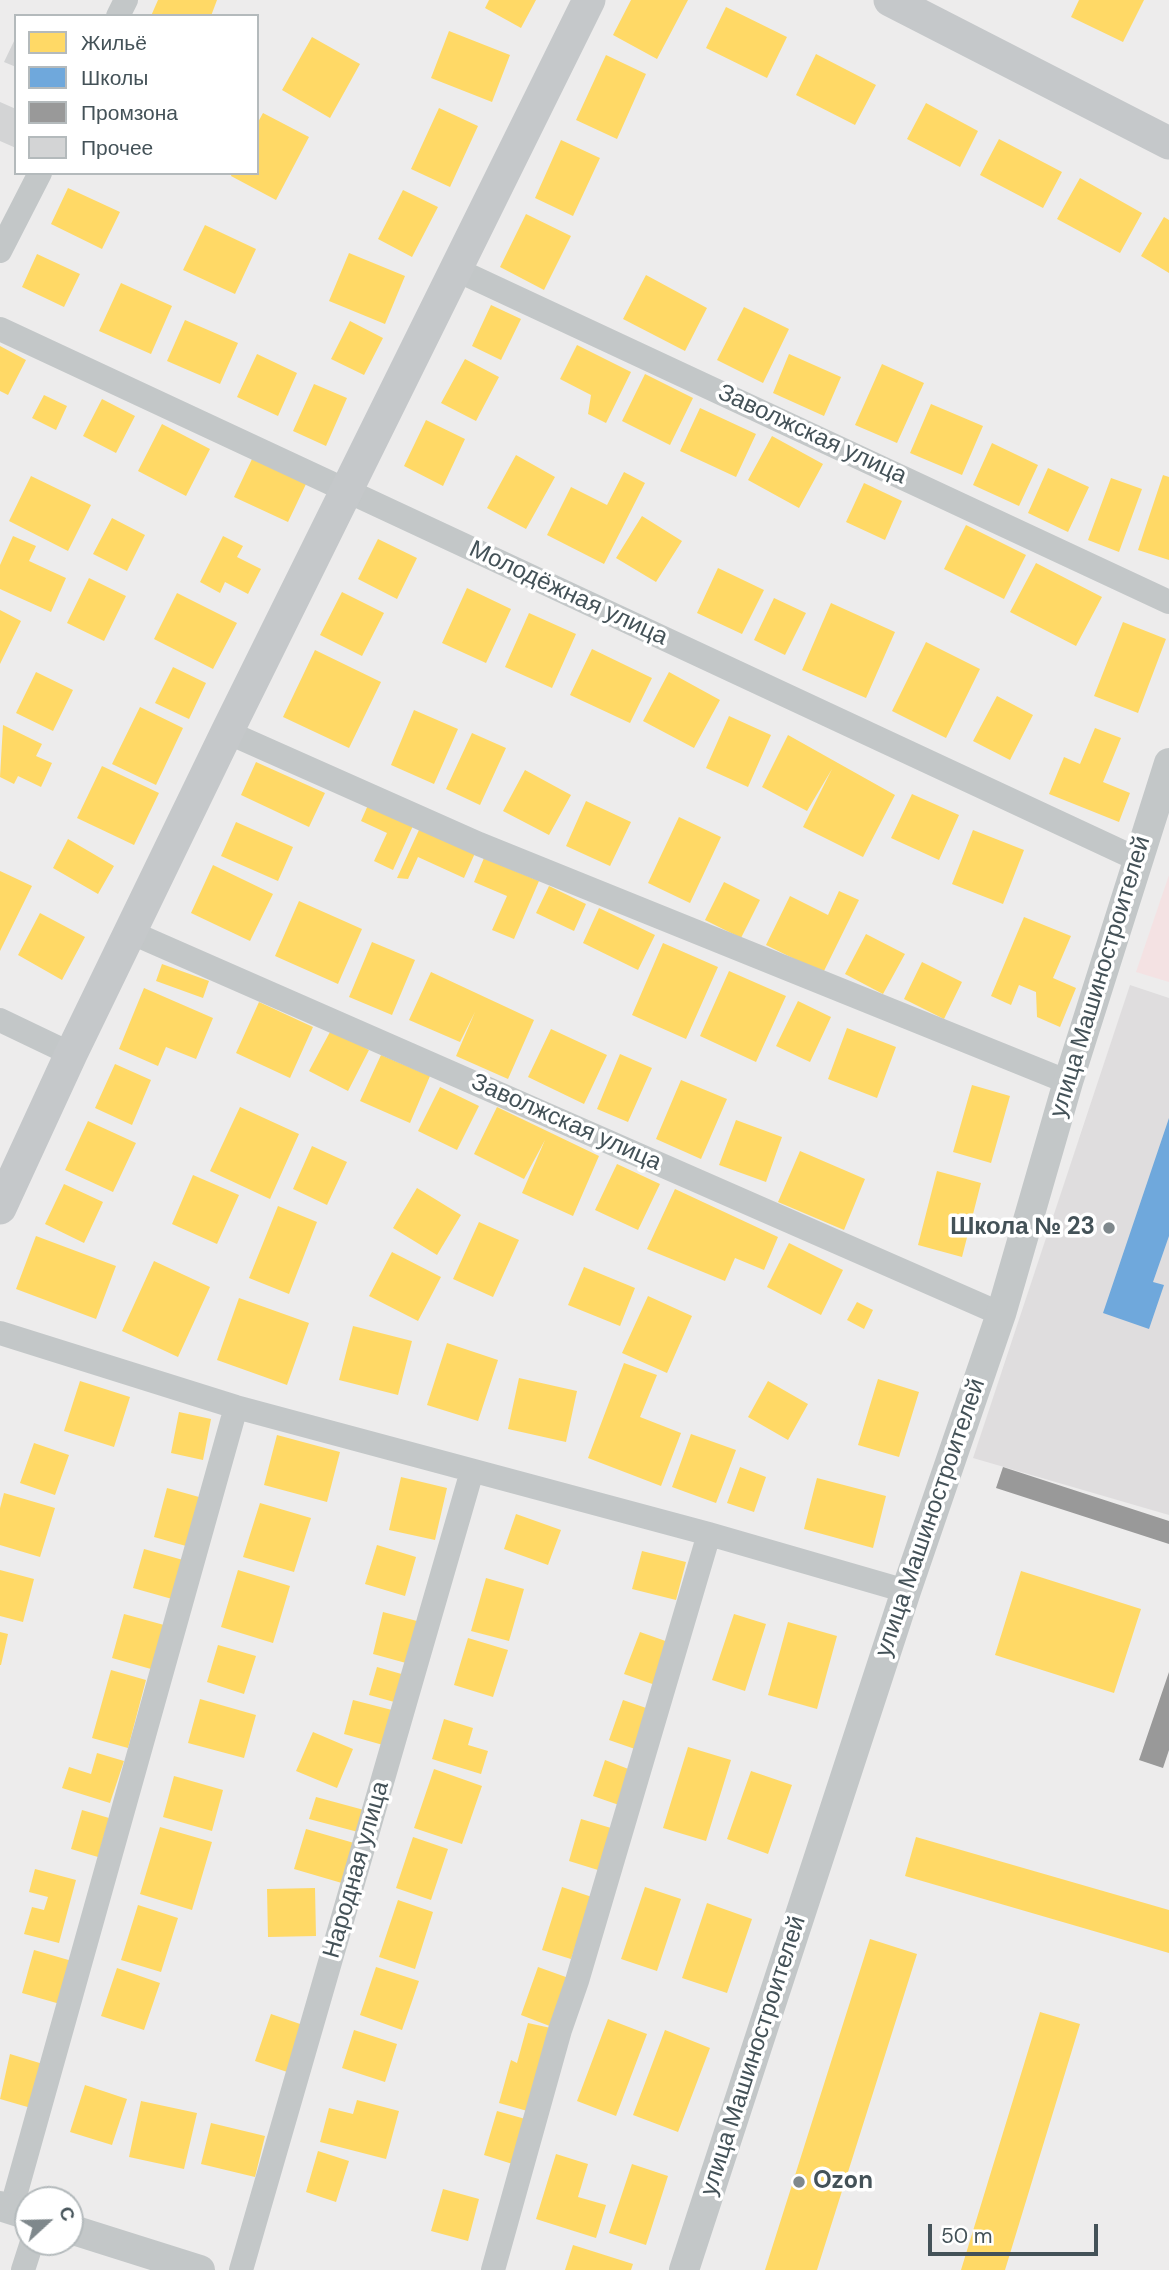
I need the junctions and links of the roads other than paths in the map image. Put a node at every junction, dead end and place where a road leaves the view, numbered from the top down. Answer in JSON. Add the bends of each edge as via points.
{"nodes":[{"id":1,"x":589,"y":0,"type":"edge"},
{"id":2,"x":890,"y":0,"type":"edge"},
{"id":3,"x":1169,"y":144,"type":"edge"},
{"id":4,"x":39,"y":175,"type":"edge"},
{"id":5,"x":0,"y":251,"type":"edge"},
{"id":6,"x":455,"y":269,"type":"junction"},
{"id":7,"x":0,"y":329,"type":"edge"},
{"id":8,"x":345,"y":490,"type":"junction"},
{"id":9,"x":1169,"y":602,"type":"edge"},
{"id":10,"x":227,"y":732,"type":"junction"},
{"id":11,"x":1169,"y":762,"type":"edge"},
{"id":12,"x":1137,"y":859,"type":"junction"},
{"id":13,"x":130,"y":932,"type":"junction"},
{"id":14,"x":0,"y":1020,"type":"edge"},
{"id":15,"x":71,"y":1054,"type":"junction"},
{"id":16,"x":1068,"y":1082,"type":"junction"},
{"id":17,"x":0,"y":1208,"type":"edge"},
{"id":18,"x":1001,"y":1314,"type":"junction"},
{"id":19,"x":0,"y":1333,"type":"edge"},
{"id":20,"x":236,"y":1407,"type":"junction"},
{"id":21,"x":472,"y":1471,"type":"junction"},
{"id":22,"x":709,"y":1534,"type":"junction"},
{"id":23,"x":906,"y":1591,"type":"junction"},
{"id":24,"x":13,"y":2210,"type":"edge"},
{"id":25,"x":84,"y":2233,"type":"edge"},
{"id":26,"x":200,"y":2270,"type":"edge"},
{"id":27,"x":241,"y":2270,"type":"edge"},
{"id":28,"x":493,"y":2270,"type":"edge"},
{"id":29,"x":684,"y":2270,"type":"edge"}],
"edges":[{"from":1,"to":6,"type":"main road"},
{"from":2,"to":3,"type":"main road"},
{"from":4,"to":5,"type":"street"},
{"from":6,"to":8,"type":"main road"},
{"from":6,"to":9,"type":"street","name":"Заволжская улица"},
{"from":7,"to":8,"type":"street","name":"Молодёжная улица"},
{"from":8,"to":10,"type":"main road"},
{"from":8,"to":12,"type":"street","name":"Молодёжная улица"},
{"from":10,"to":13,"type":"main road"},
{"from":10,"to":16,"type":"street","via":[[479,844]]},
{"from":11,"to":12,"type":"street","name":"улица Машиностроителей"},
{"from":12,"to":16,"type":"street","name":"улица Машиностроителей"},
{"from":13,"to":15,"type":"main road"},
{"from":13,"to":18,"type":"street","name":"Заволжская улица"},
{"from":14,"to":15,"type":"street"},
{"from":15,"to":17,"type":"main road"},
{"from":16,"to":18,"type":"street","name":"улица Машиностроителей"},
{"from":18,"to":23,"type":"street","name":"улица Машиностроителей"},
{"from":19,"to":20,"type":"street"},
{"from":20,"to":21,"type":"street"},
{"from":20,"to":24,"type":"street"},
{"from":21,"to":22,"type":"street"},
{"from":21,"to":27,"type":"street","name":"Народная улица"},
{"from":22,"to":23,"type":"street"},
{"from":22,"to":28,"type":"street","via":[[560,2029]]},
{"from":23,"to":29,"type":"street","name":"улица Машиностроителей"},
{"from":25,"to":26,"type":"street"}]}
